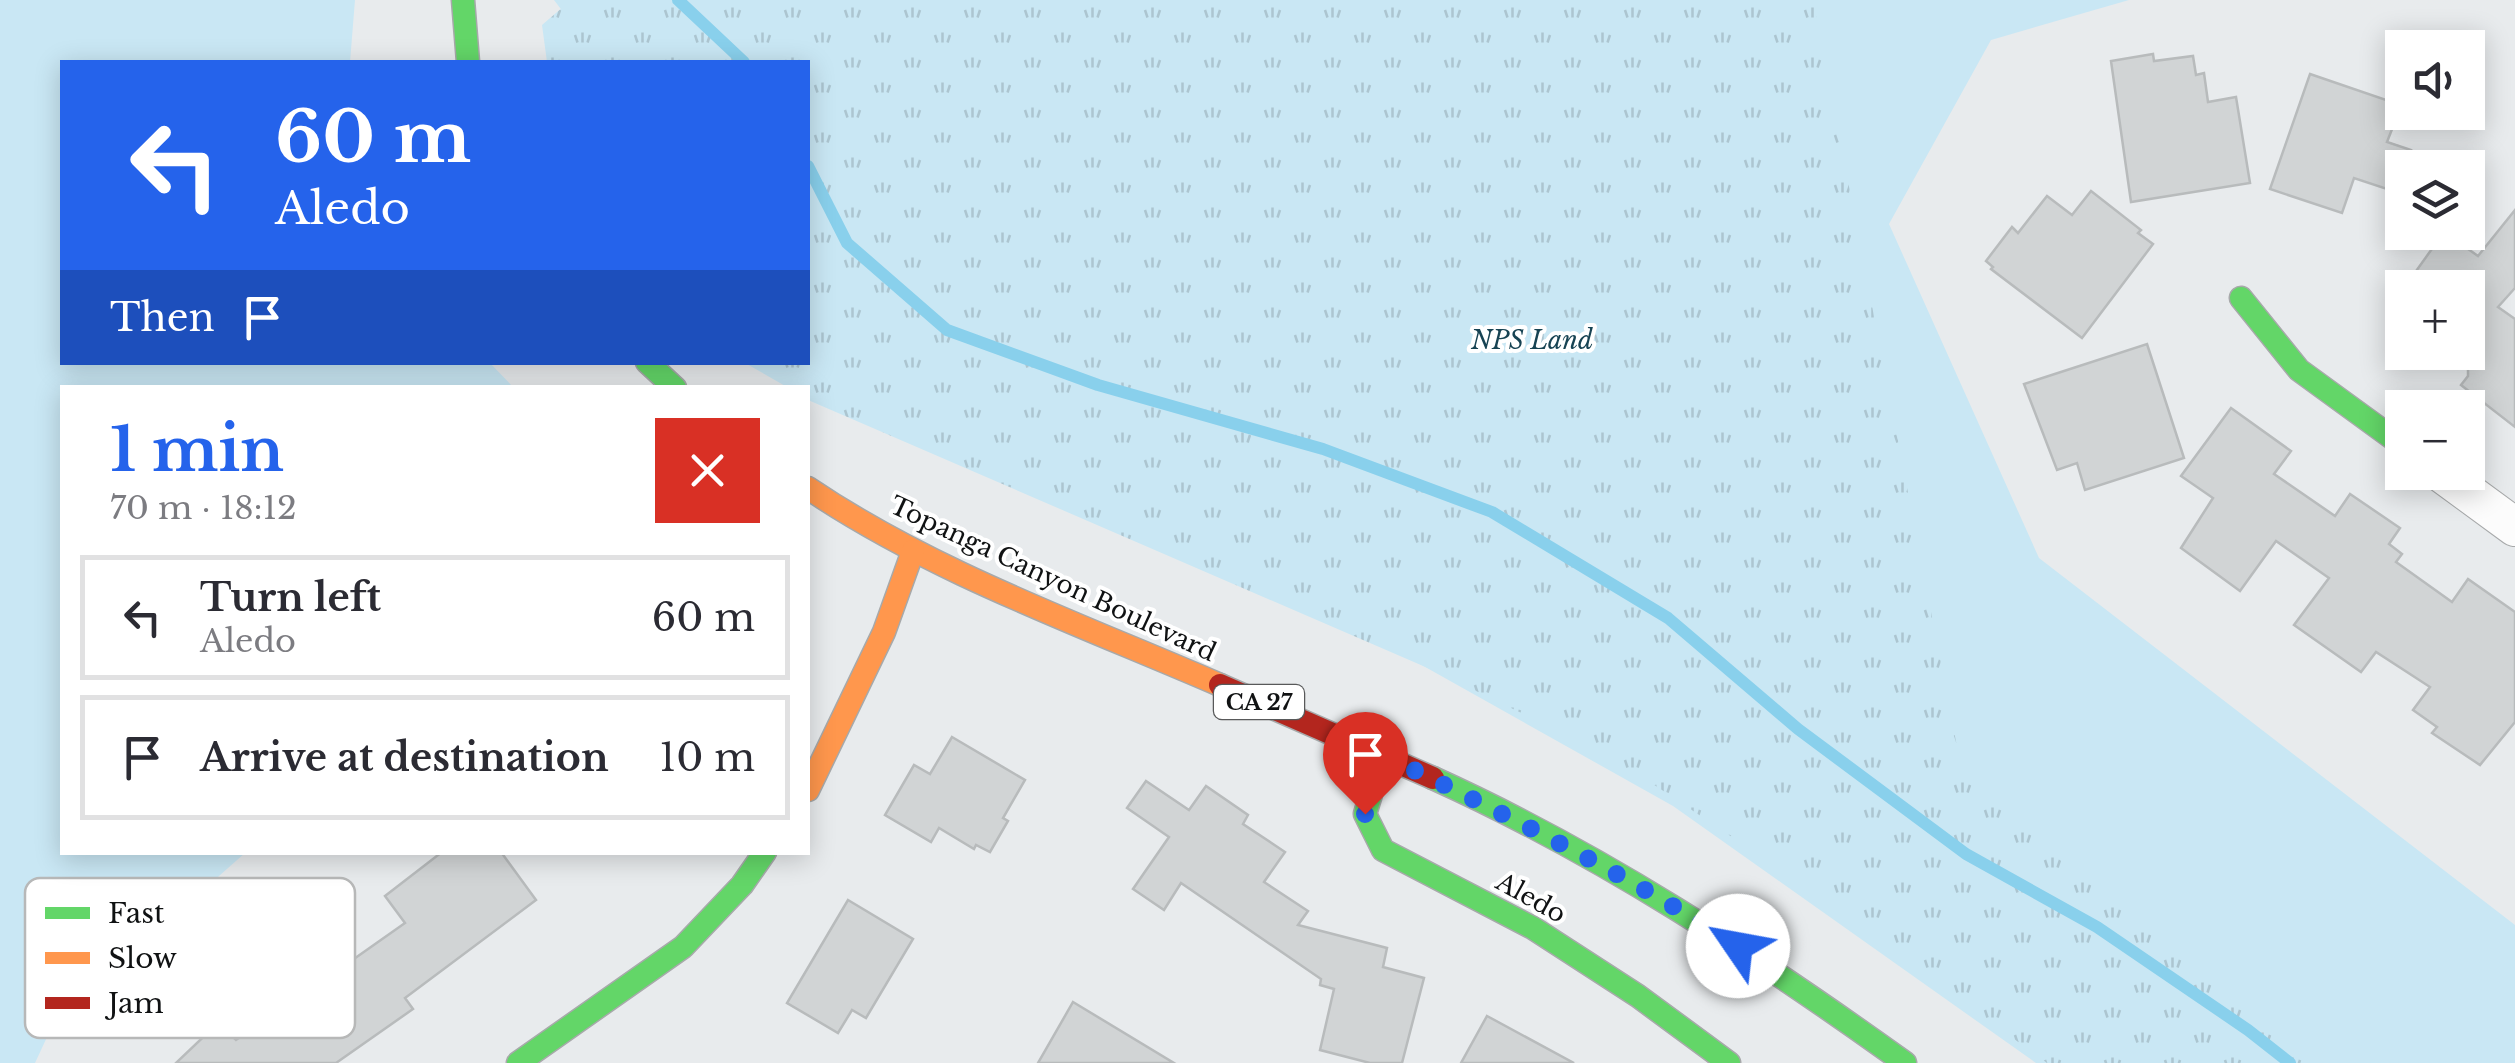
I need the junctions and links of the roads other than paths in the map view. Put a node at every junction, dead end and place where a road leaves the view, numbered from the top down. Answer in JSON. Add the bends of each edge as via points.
{"nodes":[{"id":1,"x":463,"y":0,"type":"edge"},
{"id":2,"x":468,"y":60,"type":"edge"},
{"id":3,"x":2241,"y":298,"type":"dead end"},
{"id":4,"x":651,"y":365,"type":"edge"},
{"id":5,"x":672,"y":385,"type":"edge"},
{"id":6,"x":2385,"y":433,"type":"edge"},
{"id":7,"x":810,"y":489,"type":"edge"},
{"id":8,"x":2465,"y":490,"type":"edge"},
{"id":9,"x":2515,"y":527,"type":"edge"},
{"id":10,"x":913,"y":551,"type":"junction"},
{"id":11,"x":1383,"y":755,"type":"junction"},
{"id":12,"x":810,"y":786,"type":"edge"},
{"id":13,"x":763,"y":855,"type":"edge"},
{"id":14,"x":518,"y":1063,"type":"edge"},
{"id":15,"x":1729,"y":1063,"type":"edge"},
{"id":16,"x":1905,"y":1063,"type":"edge"}],
"edges":[{"from":1,"to":2,"type":"main road"},
{"from":3,"to":6,"type":"main road","via":[[2299,370]]},
{"from":4,"to":5,"type":"main road"},
{"from":7,"to":10,"type":"main road","name":"Topanga Canyon Boulevard","number":"CA 27"},
{"from":8,"to":9,"type":"street"},
{"from":10,"to":11,"type":"main road","name":"Topanga Canyon Boulevard","number":"CA 27"},
{"from":10,"to":12,"type":"main road","via":[[884,632]]},
{"from":11,"to":15,"type":"main road","name":"Aledo","via":[[1365,814],[1383,850],[1533,928]]},
{"from":11,"to":16,"type":"main road","name":"Topanga Canyon Boulevard","number":"CA 27","via":[[1542,832],[1679,909]]},
{"from":13,"to":14,"type":"main road","via":[[683,947]]}]}
